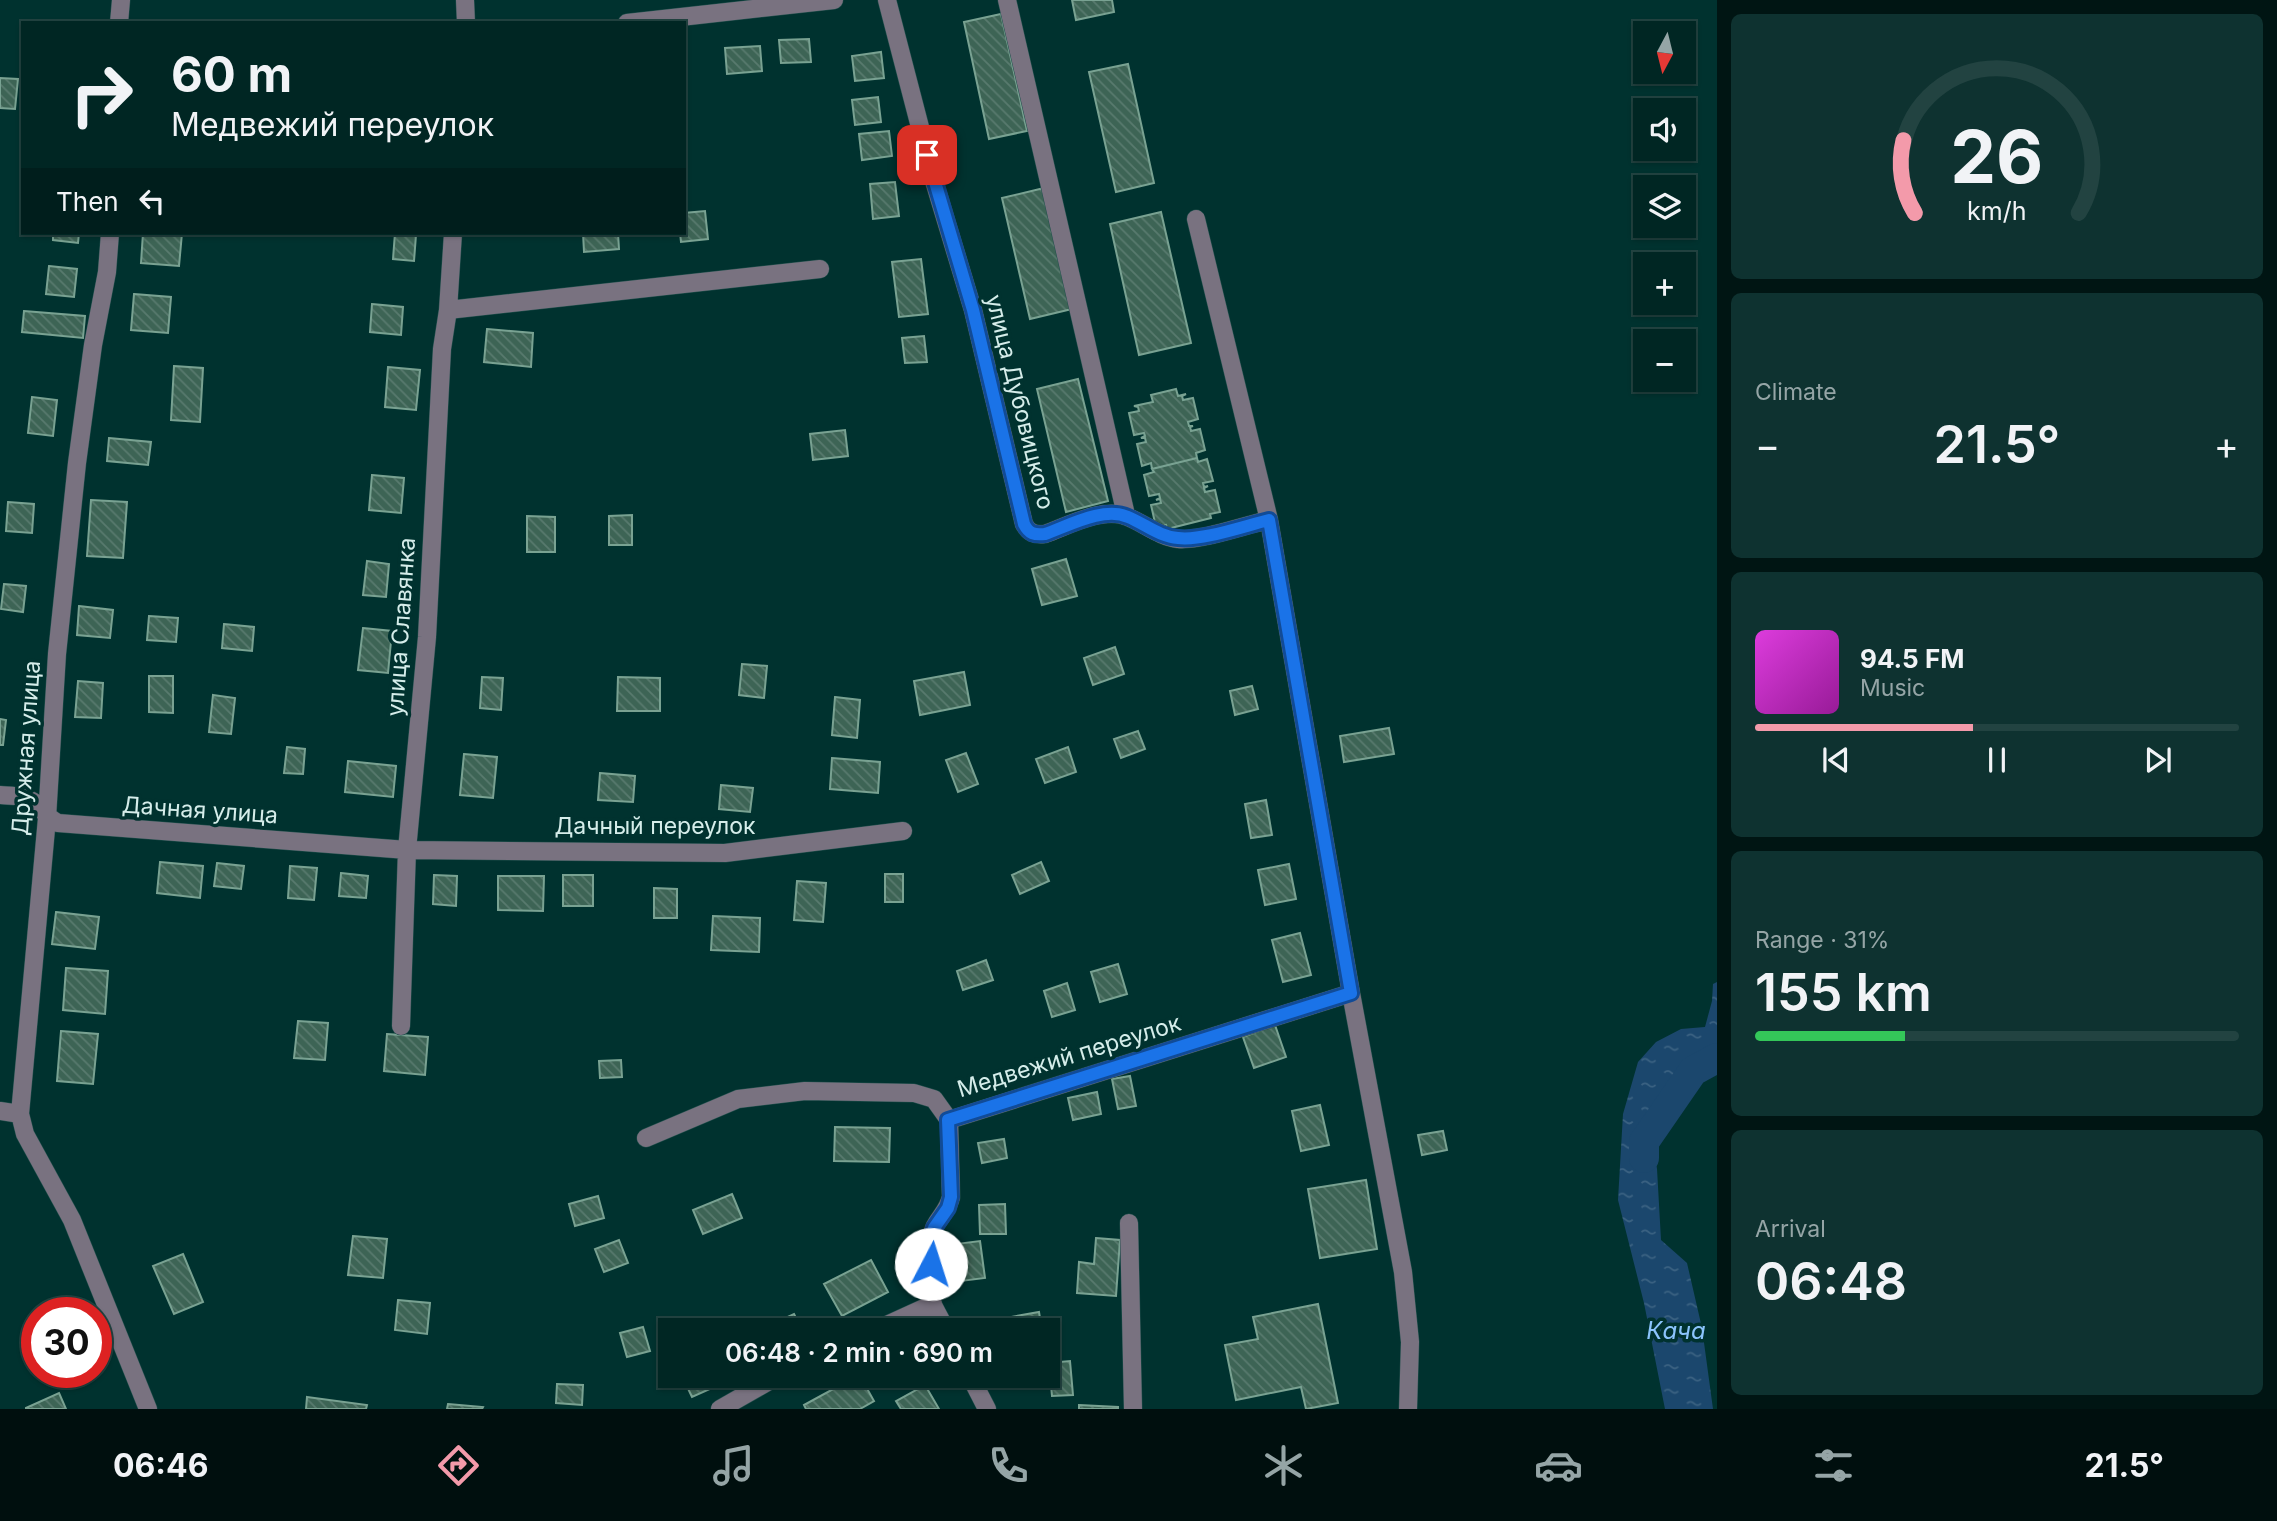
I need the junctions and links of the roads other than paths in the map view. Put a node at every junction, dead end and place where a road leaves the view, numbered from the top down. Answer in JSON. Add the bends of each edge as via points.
{"nodes":[{"id":1,"x":121,"y":0,"type":"edge"},
{"id":2,"x":466,"y":0,"type":"edge"},
{"id":3,"x":834,"y":0,"type":"edge"},
{"id":4,"x":887,"y":0,"type":"edge"},
{"id":5,"x":1007,"y":0,"type":"edge"},
{"id":6,"x":119,"y":21,"type":"edge"},
{"id":7,"x":466,"y":21,"type":"edge"},
{"id":8,"x":644,"y":21,"type":"edge"},
{"id":9,"x":1196,"y":219,"type":"dead end"},
{"id":10,"x":110,"y":235,"type":"edge"},
{"id":11,"x":453,"y":235,"type":"edge"},
{"id":12,"x":820,"y":269,"type":"dead end"},
{"id":13,"x":448,"y":310,"type":"junction"},
{"id":14,"x":1126,"y":515,"type":"junction"},
{"id":15,"x":1269,"y":520,"type":"junction"},
{"id":16,"x":0,"y":795,"type":"edge"},
{"id":17,"x":47,"y":818,"type":"junction"},
{"id":18,"x":903,"y":831,"type":"dead end"},
{"id":19,"x":407,"y":850,"type":"junction"},
{"id":20,"x":1351,"y":993,"type":"junction"},
{"id":21,"x":401,"y":1026,"type":"dead end"},
{"id":22,"x":0,"y":1111,"type":"edge"},
{"id":23,"x":20,"y":1114,"type":"junction"},
{"id":24,"x":948,"y":1120,"type":"junction"},
{"id":25,"x":646,"y":1138,"type":"dead end"},
{"id":26,"x":1129,"y":1223,"type":"dead end"},
{"id":27,"x":933,"y":1304,"type":"junction"},
{"id":28,"x":902,"y":1318,"type":"edge"},
{"id":29,"x":940,"y":1318,"type":"edge"},
{"id":30,"x":757,"y":1388,"type":"edge"},
{"id":31,"x":976,"y":1388,"type":"edge"},
{"id":32,"x":148,"y":1409,"type":"edge"},
{"id":33,"x":720,"y":1409,"type":"edge"},
{"id":34,"x":987,"y":1409,"type":"edge"},
{"id":35,"x":1133,"y":1409,"type":"edge"},
{"id":36,"x":1408,"y":1409,"type":"edge"}],
"edges":[{"from":1,"to":6,"type":"street"},
{"from":2,"to":7,"type":"street"},
{"from":3,"to":8,"type":"street"},
{"from":4,"to":14,"type":"street","name":"улица Дубовицкого","via":[[973,310],[1024,524],[1035,535],[1099,515]]},
{"from":5,"to":14,"type":"street"},
{"from":9,"to":15,"type":"street"},
{"from":10,"to":17,"type":"street","name":"Дружная улица","via":[[77,463],[57,654]]},
{"from":11,"to":13,"type":"street","name":"улица Славянка"},
{"from":12,"to":13,"type":"street"},
{"from":13,"to":19,"type":"street","name":"улица Славянка","via":[[427,637]]},
{"from":14,"to":15,"type":"street","via":[[1176,538]]},
{"from":15,"to":20,"type":"street"},
{"from":16,"to":17,"type":"street","name":"Дачная улица","via":[[24,797]]},
{"from":17,"to":19,"type":"street","name":"Дачная улица","via":[[58,823]]},
{"from":17,"to":23,"type":"street","name":"Дружная улица"},
{"from":18,"to":19,"type":"street","name":"Дачный переулок","via":[[725,853]]},
{"from":19,"to":21,"type":"street","name":"улица Славянка"},
{"from":20,"to":24,"type":"street","name":"Медвежий переулок"},
{"from":20,"to":36,"type":"street","via":[[1402,1272],[1410,1342]]},
{"from":22,"to":23,"type":"street"},
{"from":23,"to":32,"type":"street","name":"Дружная улица","via":[[25,1134],[72,1220]]},
{"from":24,"to":25,"type":"street","name":"Медвежий переулок","via":[[934,1099],[915,1093],[805,1091],[738,1099]]},
{"from":24,"to":27,"type":"street","via":[[951,1197],[932,1238]]},
{"from":26,"to":35,"type":"street"},
{"from":27,"to":28,"type":"street"},
{"from":27,"to":29,"type":"street"},
{"from":30,"to":33,"type":"street"},
{"from":31,"to":34,"type":"street"}]}
